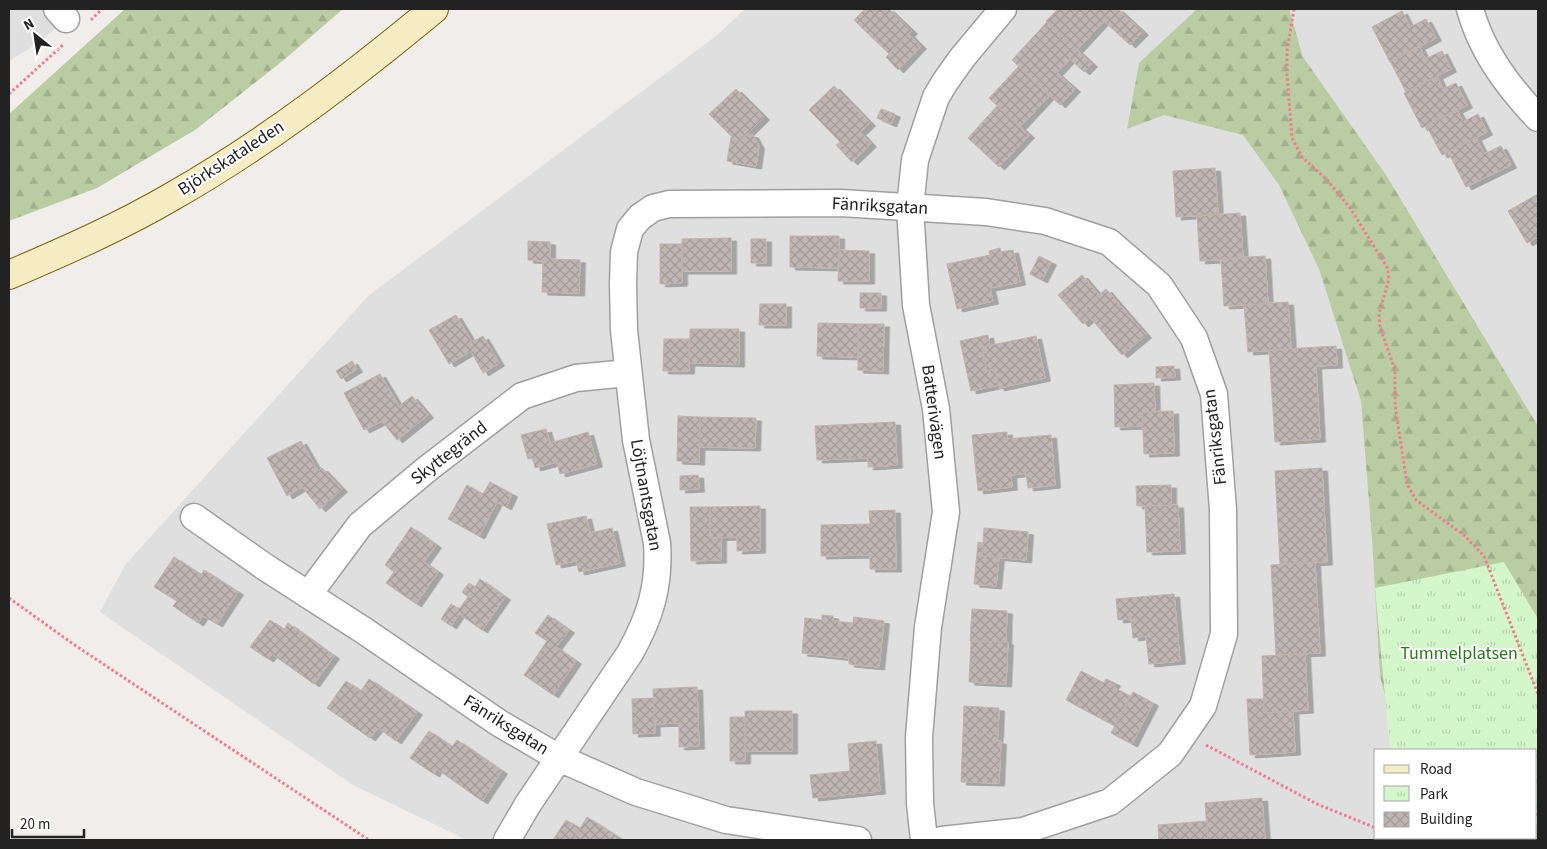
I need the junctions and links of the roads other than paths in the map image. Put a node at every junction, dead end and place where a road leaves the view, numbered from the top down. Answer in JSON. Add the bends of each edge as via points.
{"nodes":[{"id":1,"x":434,"y":9,"type":"edge"},
{"id":2,"x":1003,"y":9,"type":"edge"},
{"id":3,"x":1470,"y":9,"type":"edge"},
{"id":4,"x":1538,"y":118,"type":"edge"},
{"id":5,"x":910,"y":207,"type":"junction"},
{"id":6,"x":627,"y":236,"type":"joint"},
{"id":7,"x":9,"y":274,"type":"edge"},
{"id":8,"x":628,"y":374,"type":"junction"},
{"id":9,"x":194,"y":517,"type":"dead end"},
{"id":10,"x":308,"y":595,"type":"junction"},
{"id":11,"x":560,"y":758,"type":"junction"},
{"id":12,"x":506,"y":840,"type":"edge"},
{"id":13,"x":858,"y":840,"type":"edge"},
{"id":14,"x":924,"y":840,"type":"edge"},
{"id":15,"x":942,"y":840,"type":"edge"}],
"edges":[{"from":1,"to":7,"type":"main road","name":"Björkskataleden","via":[[308,108],[235,158],[78,246]]},
{"from":2,"to":5,"type":"street","name":"Batterivägen","via":[[962,58],[936,97],[915,160]]},
{"from":3,"to":4,"type":"street","via":[[1480,38],[1492,58],[1509,85]]},
{"from":5,"to":6,"type":"street","name":"Fänriksgatan","via":[[841,203],[669,204],[653,208],[640,217]]},
{"from":5,"to":14,"type":"street","name":"Batterivägen","via":[[916,305],[936,409],[946,512],[928,627],[919,737]]},
{"from":5,"to":15,"type":"street","name":"Fänriksgatan","via":[[986,212],[1045,221],[1109,242],[1159,285],[1194,338],[1214,394],[1223,510],[1224,634],[1203,706],[1170,754],[1110,802],[1023,831]]},
{"from":6,"to":8,"type":"street","name":"Löjtnantsgatan","via":[[623,284]]},
{"from":8,"to":10,"type":"street","name":"Skyttegränd","via":[[576,378],[522,396],[360,526]]},
{"from":8,"to":11,"type":"street","name":"Löjtnantsgatan","via":[[636,440],[657,544],[656,585],[650,611],[630,654]]},
{"from":9,"to":10,"type":"street","name":"Fänriksgatan"},
{"from":10,"to":11,"type":"street","name":"Fänriksgatan","via":[[498,723]]},
{"from":11,"to":12,"type":"street","name":"Löjtnantsgatan"},
{"from":11,"to":13,"type":"street","name":"Fänriksgatan","via":[[636,792],[726,820]]}]}
